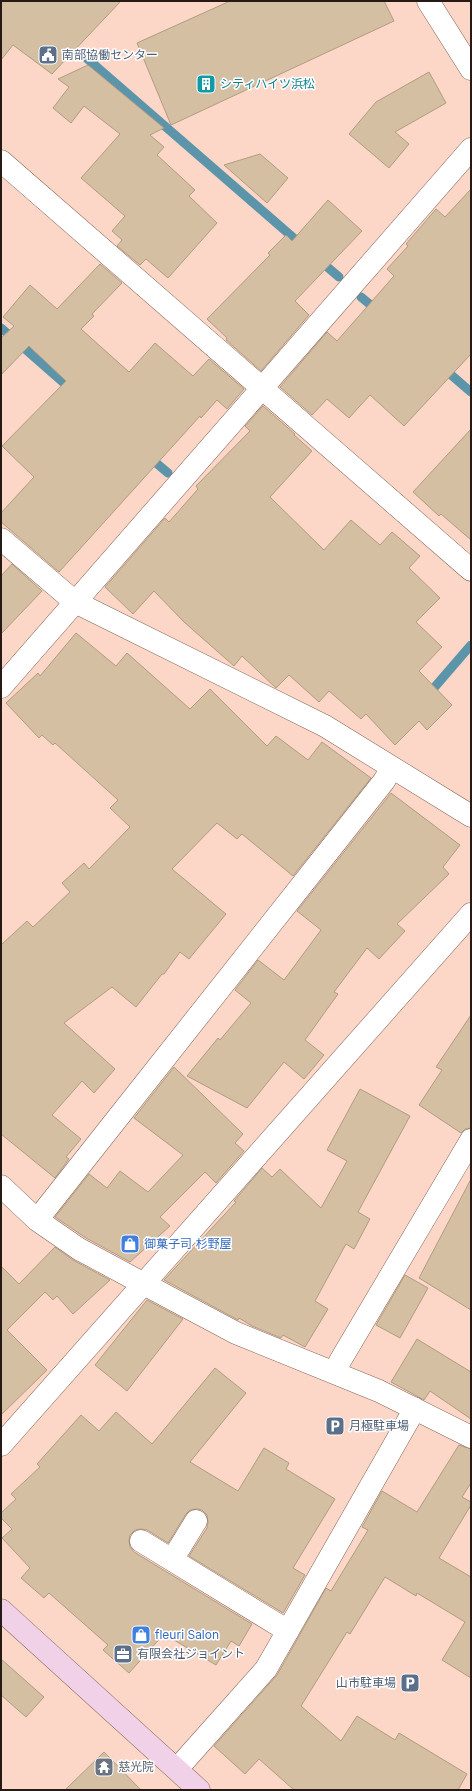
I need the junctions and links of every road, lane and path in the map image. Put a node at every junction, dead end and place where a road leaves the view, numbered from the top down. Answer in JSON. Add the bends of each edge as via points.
{"nodes":[{"id":1,"x":428,"y":1,"type":"edge"},
{"id":2,"x":471,"y":69,"type":"edge"},
{"id":3,"x":471,"y":149,"type":"edge"},
{"id":4,"x":1,"y":161,"type":"edge"},
{"id":5,"x":262,"y":388,"type":"junction"},
{"id":6,"x":1,"y":540,"type":"edge"},
{"id":7,"x":471,"y":570,"type":"edge"},
{"id":8,"x":76,"y":602,"type":"junction"},
{"id":9,"x":1,"y":687,"type":"edge"},
{"id":10,"x":392,"y":768,"type":"junction"},
{"id":11,"x":471,"y":816,"type":"edge"},
{"id":12,"x":471,"y":914,"type":"edge"},
{"id":13,"x":471,"y":1140,"type":"edge"},
{"id":14,"x":1,"y":1186,"type":"edge"},
{"id":15,"x":37,"y":1220,"type":"junction"},
{"id":16,"x":144,"y":1284,"type":"junction"},
{"id":17,"x":335,"y":1373,"type":"junction"},
{"id":18,"x":414,"y":1408,"type":"junction"},
{"id":19,"x":471,"y":1437,"type":"edge"},
{"id":20,"x":1,"y":1445,"type":"edge"},
{"id":21,"x":196,"y":1521,"type":"dead end"},
{"id":22,"x":140,"y":1541,"type":"dead end"},
{"id":23,"x":172,"y":1560,"type":"junction"},
{"id":24,"x":1,"y":1610,"type":"edge"},
{"id":25,"x":288,"y":1631,"type":"junction"},
{"id":26,"x":177,"y":1770,"type":"junction"},
{"id":27,"x":200,"y":1790,"type":"edge"}],
"edges":[{"from":1,"to":2,"type":"street"},
{"from":3,"to":5,"type":"street"},
{"from":4,"to":5,"type":"street"},
{"from":5,"to":7,"type":"street"},
{"from":5,"to":8,"type":"street"},
{"from":6,"to":8,"type":"street"},
{"from":8,"to":9,"type":"street"},
{"from":8,"to":10,"type":"street","via":[[325,726]]},
{"from":10,"to":11,"type":"street"},
{"from":10,"to":15,"type":"street"},
{"from":12,"to":16,"type":"street"},
{"from":13,"to":17,"type":"street"},
{"from":14,"to":15,"type":"street"},
{"from":15,"to":16,"type":"street","via":[[79,1249]]},
{"from":16,"to":17,"type":"street","via":[[236,1333]]},
{"from":16,"to":20,"type":"street"},
{"from":17,"to":18,"type":"street"},
{"from":18,"to":19,"type":"street"},
{"from":18,"to":25,"type":"street"},
{"from":21,"to":23,"type":"street"},
{"from":22,"to":23,"type":"street"},
{"from":23,"to":25,"type":"street"},
{"from":24,"to":26,"type":"street"},
{"from":25,"to":26,"type":"street","via":[[266,1669]]},
{"from":26,"to":27,"type":"street"}]}
